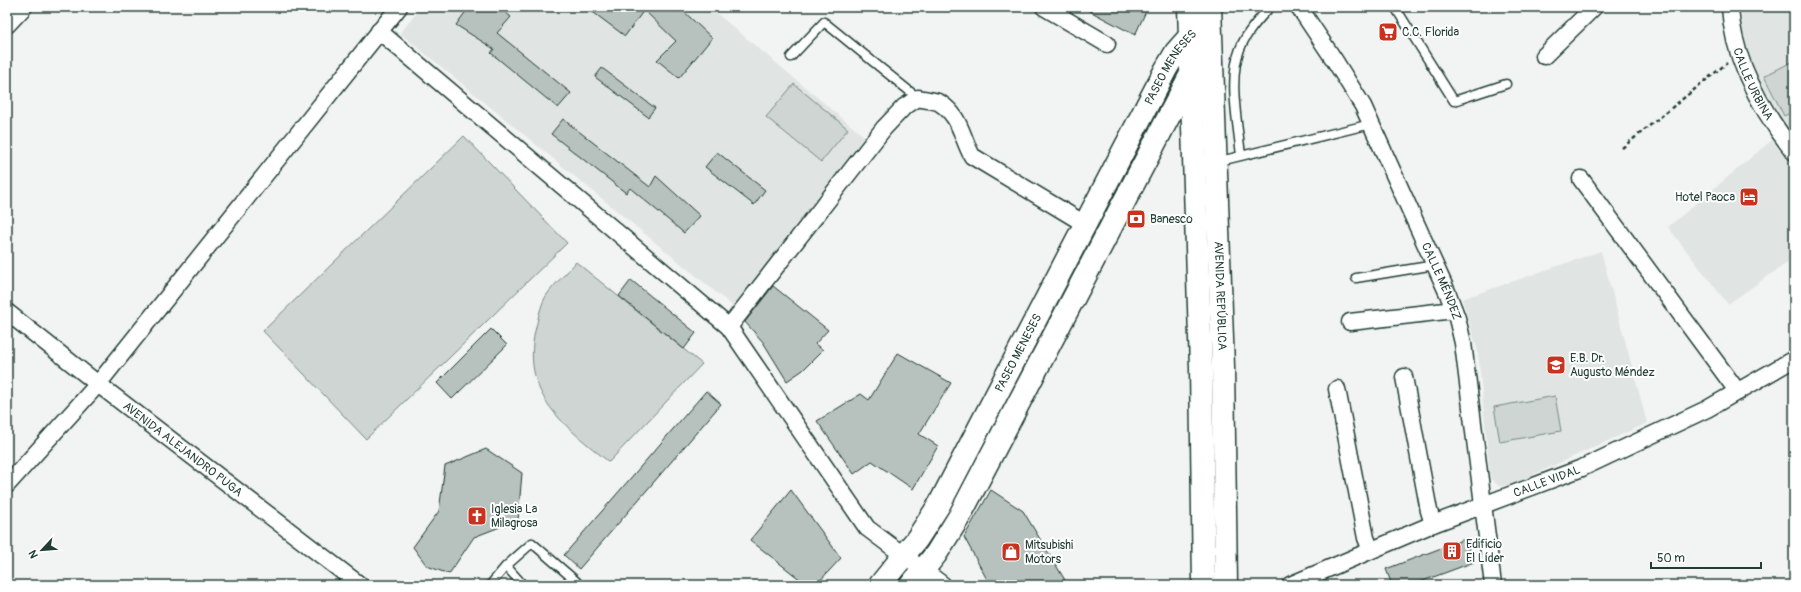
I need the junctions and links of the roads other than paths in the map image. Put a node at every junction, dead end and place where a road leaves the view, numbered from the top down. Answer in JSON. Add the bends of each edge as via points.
{"nodes":[{"id":1,"x":24,"y":7,"type":"edge"},
{"id":2,"x":399,"y":7,"type":"edge"},
{"id":3,"x":1044,"y":7,"type":"edge"},
{"id":4,"x":1189,"y":7,"type":"edge"},
{"id":5,"x":1270,"y":7,"type":"edge"},
{"id":6,"x":1299,"y":7,"type":"edge"},
{"id":7,"x":1395,"y":7,"type":"edge"},
{"id":8,"x":1594,"y":7,"type":"edge"},
{"id":9,"x":1730,"y":7,"type":"edge"},
{"id":10,"x":1212,"y":9,"type":"edge"},
{"id":11,"x":7,"y":25,"type":"edge"},
{"id":12,"x":379,"y":31,"type":"junction"},
{"id":13,"x":1190,"y":36,"type":"junction"},
{"id":14,"x":1107,"y":44,"type":"dead end"},
{"id":15,"x":1544,"y":56,"type":"dead end"},
{"id":16,"x":791,"y":58,"type":"dead end"},
{"id":17,"x":1190,"y":74,"type":"junction"},
{"id":18,"x":1506,"y":84,"type":"dead end"},
{"id":19,"x":918,"y":98,"type":"junction"},
{"id":20,"x":1371,"y":124,"type":"junction"},
{"id":21,"x":1794,"y":152,"type":"edge"},
{"id":22,"x":1241,"y":156,"type":"junction"},
{"id":23,"x":1215,"y":162,"type":"junction"},
{"id":24,"x":1581,"y":179,"type":"dead end"},
{"id":25,"x":1085,"y":224,"type":"junction"},
{"id":26,"x":1435,"y":265,"type":"junction"},
{"id":27,"x":1356,"y":278,"type":"dead end"},
{"id":28,"x":1454,"y":310,"type":"junction"},
{"id":29,"x":7,"y":312,"type":"edge"},
{"id":30,"x":1350,"y":322,"type":"dead end"},
{"id":31,"x":729,"y":327,"type":"junction"},
{"id":32,"x":1794,"y":359,"type":"edge"},
{"id":33,"x":1404,"y":377,"type":"dead end"},
{"id":34,"x":98,"y":384,"type":"junction"},
{"id":35,"x":1337,"y":389,"type":"dead end"},
{"id":36,"x":1738,"y":392,"type":"junction"},
{"id":37,"x":7,"y":485,"type":"edge"},
{"id":38,"x":1483,"y":505,"type":"junction"},
{"id":39,"x":1433,"y":524,"type":"junction"},
{"id":40,"x":1371,"y":550,"type":"junction"},
{"id":41,"x":904,"y":555,"type":"junction"},
{"id":42,"x":506,"y":566,"type":"junction"},
{"id":43,"x":917,"y":578,"type":"edge"},
{"id":44,"x":360,"y":585,"type":"edge"},
{"id":45,"x":490,"y":585,"type":"edge"},
{"id":46,"x":523,"y":585,"type":"edge"},
{"id":47,"x":574,"y":585,"type":"edge"},
{"id":48,"x":880,"y":585,"type":"edge"},
{"id":49,"x":943,"y":585,"type":"edge"},
{"id":50,"x":1204,"y":585,"type":"edge"},
{"id":51,"x":1226,"y":585,"type":"edge"},
{"id":52,"x":1290,"y":585,"type":"edge"},
{"id":53,"x":1493,"y":585,"type":"edge"}],
"edges":[{"from":1,"to":11,"type":"street"},
{"from":2,"to":12,"type":"street"},
{"from":3,"to":14,"type":"street"},
{"from":4,"to":13,"type":"street","name":"AVENIDA REPÚBLICA"},
{"from":5,"to":22,"type":"lane","via":[[1247,36],[1235,66]]},
{"from":6,"to":20,"type":"street","name":"CALLE MÉNDEZ","via":[[1351,85]]},
{"from":7,"to":18,"type":"lane","via":[[1454,101]]},
{"from":8,"to":15,"type":"street"},
{"from":9,"to":21,"type":"street","name":"CALLE URBINA","via":[[1733,34],[1756,95]]},
{"from":10,"to":13,"type":"street","name":"PASEO MENESES"},
{"from":10,"to":17,"type":"street","name":"PASEO MENESES"},
{"from":10,"to":23,"type":"street","name":"AVENIDA REPÚBLICA"},
{"from":12,"to":31,"type":"street"},
{"from":12,"to":34,"type":"street"},
{"from":13,"to":17,"type":"street","name":"AVENIDA REPÚBLICA"},
{"from":13,"to":25,"type":"street","name":"PASEO MENESES","via":[[1166,69]]},
{"from":16,"to":19,"type":"lane","via":[[824,22]]},
{"from":17,"to":43,"type":"street","name":"PASEO MENESES","via":[[959,517],[936,554]]},
{"from":17,"to":50,"type":"street","name":"AVENIDA REPÚBLICA","via":[[1201,367]]},
{"from":19,"to":25,"type":"street","via":[[939,103],[959,122],[964,142],[972,156]]},
{"from":19,"to":31,"type":"street","via":[[904,107],[884,128]]},
{"from":20,"to":22,"type":"lane"},
{"from":20,"to":26,"type":"street","name":"CALLE MÉNDEZ"},
{"from":22,"to":23,"type":"lane"},
{"from":23,"to":51,"type":"street","name":"AVENIDA REPÚBLICA","via":[[1223,366]]},
{"from":24,"to":36,"type":"street"},
{"from":25,"to":41,"type":"street","name":"PASEO MENESES","via":[[938,505],[917,540]]},
{"from":26,"to":27,"type":"lane"},
{"from":26,"to":28,"type":"street","name":"CALLE MÉNDEZ"},
{"from":28,"to":30,"type":"street"},
{"from":28,"to":38,"type":"street","name":"CALLE MÉNDEZ","via":[[1463,342]]},
{"from":29,"to":34,"type":"street","name":"AVENIDA ALEJANDRO PUGA"},
{"from":31,"to":41,"type":"street","via":[[867,528]]},
{"from":32,"to":36,"type":"street","name":"CALLE VIDAL"},
{"from":33,"to":39,"type":"street"},
{"from":34,"to":37,"type":"street"},
{"from":34,"to":44,"type":"street","name":"AVENIDA ALEJANDRO PUGA"},
{"from":35,"to":40,"type":"street","via":[[1366,538]]},
{"from":36,"to":38,"type":"street","name":"CALLE VIDAL","via":[[1680,423],[1582,468]]},
{"from":38,"to":39,"type":"street","name":"CALLE VIDAL"},
{"from":38,"to":53,"type":"street","name":"CALLE MÉNDEZ"},
{"from":39,"to":40,"type":"street","name":"CALLE VIDAL"},
{"from":40,"to":52,"type":"street","name":"CALLE VIDAL"},
{"from":41,"to":43,"type":"street"},
{"from":41,"to":48,"type":"street","name":"PASEO MENESES"},
{"from":42,"to":45,"type":"lane"},
{"from":42,"to":46,"type":"lane"},
{"from":42,"to":47,"type":"lane","via":[[532,543],[577,582]]},
{"from":43,"to":49,"type":"street"}]}
